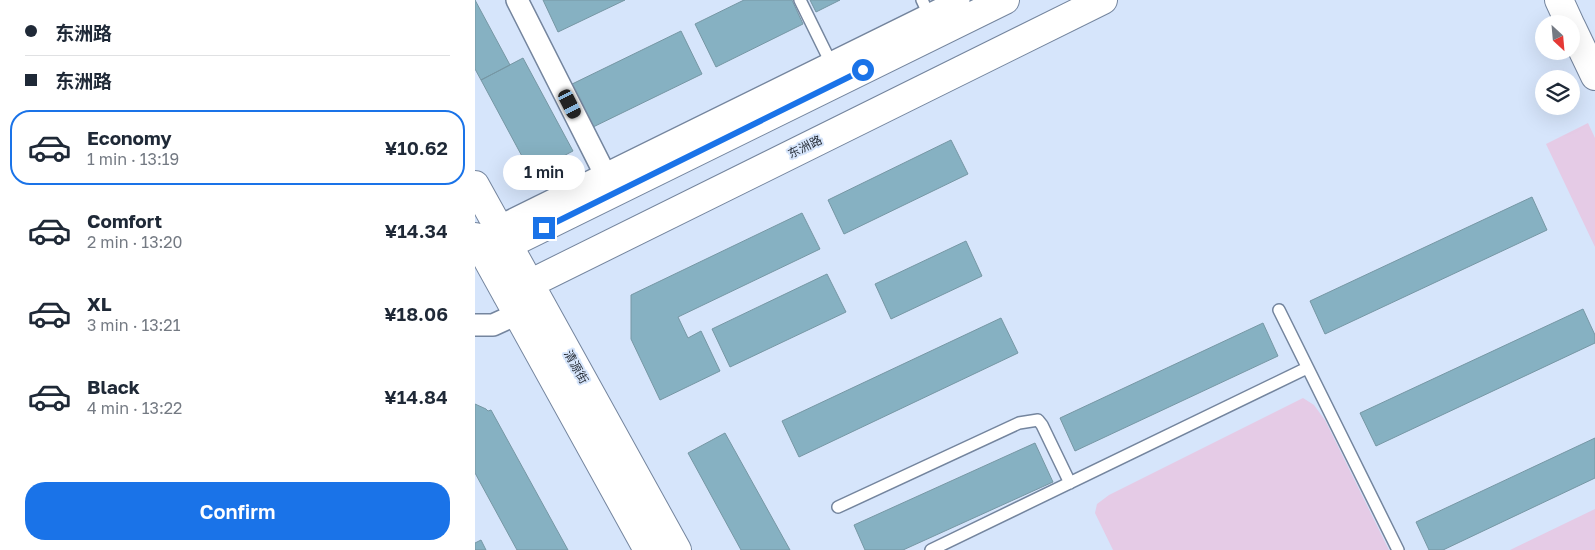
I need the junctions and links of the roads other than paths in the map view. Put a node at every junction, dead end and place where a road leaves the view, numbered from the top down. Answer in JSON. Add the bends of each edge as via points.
{"nodes":[{"id":1,"x":517,"y":0,"type":"edge"},
{"id":2,"x":800,"y":0,"type":"edge"},
{"id":3,"x":959,"y":0,"type":"edge"},
{"id":4,"x":1005,"y":0,"type":"edge"},
{"id":5,"x":1103,"y":0,"type":"edge"},
{"id":6,"x":1559,"y":0,"type":"edge"},
{"id":7,"x":926,"y":7,"type":"edge"},
{"id":8,"x":1566,"y":15,"type":"edge"},
{"id":9,"x":1580,"y":44,"type":"edge"},
{"id":10,"x":831,"y":63,"type":"junction"},
{"id":11,"x":1595,"y":76,"type":"edge"},
{"id":12,"x":475,"y":184,"type":"edge"},
{"id":13,"x":609,"y":184,"type":"junction"},
{"id":14,"x":492,"y":241,"type":"edge"},
{"id":15,"x":518,"y":297,"type":"junction"},
{"id":16,"x":1279,"y":310,"type":"dead end"},
{"id":17,"x":475,"y":325,"type":"edge"},
{"id":18,"x":1307,"y":368,"type":"junction"},
{"id":19,"x":1070,"y":483,"type":"junction"},
{"id":20,"x":838,"y":507,"type":"dead end"},
{"id":21,"x":648,"y":550,"type":"edge"},
{"id":22,"x":677,"y":550,"type":"edge"},
{"id":23,"x":931,"y":550,"type":"edge"},
{"id":24,"x":1398,"y":550,"type":"edge"}],
"edges":[{"from":1,"to":13,"type":"street"},
{"from":2,"to":10,"type":"lane"},
{"from":3,"to":7,"type":"street"},
{"from":4,"to":13,"type":"street"},
{"from":5,"to":15,"type":"street","name":"东洲路"},
{"from":6,"to":8,"type":"street"},
{"from":7,"to":10,"type":"street"},
{"from":9,"to":11,"type":"street"},
{"from":10,"to":13,"type":"street"},
{"from":12,"to":14,"type":"street","name":"清源街"},
{"from":13,"to":14,"type":"street"},
{"from":14,"to":15,"type":"street","name":"清源街"},
{"from":15,"to":17,"type":"street","via":[[493,325]]},
{"from":15,"to":21,"type":"street","name":"清源街"},
{"from":15,"to":22,"type":"street","name":"清源街"},
{"from":16,"to":18,"type":"lane"},
{"from":18,"to":19,"type":"lane"},
{"from":18,"to":24,"type":"lane"},
{"from":19,"to":20,"type":"lane","via":[[1038,420],[1019,423]]},
{"from":19,"to":23,"type":"lane"}]}
